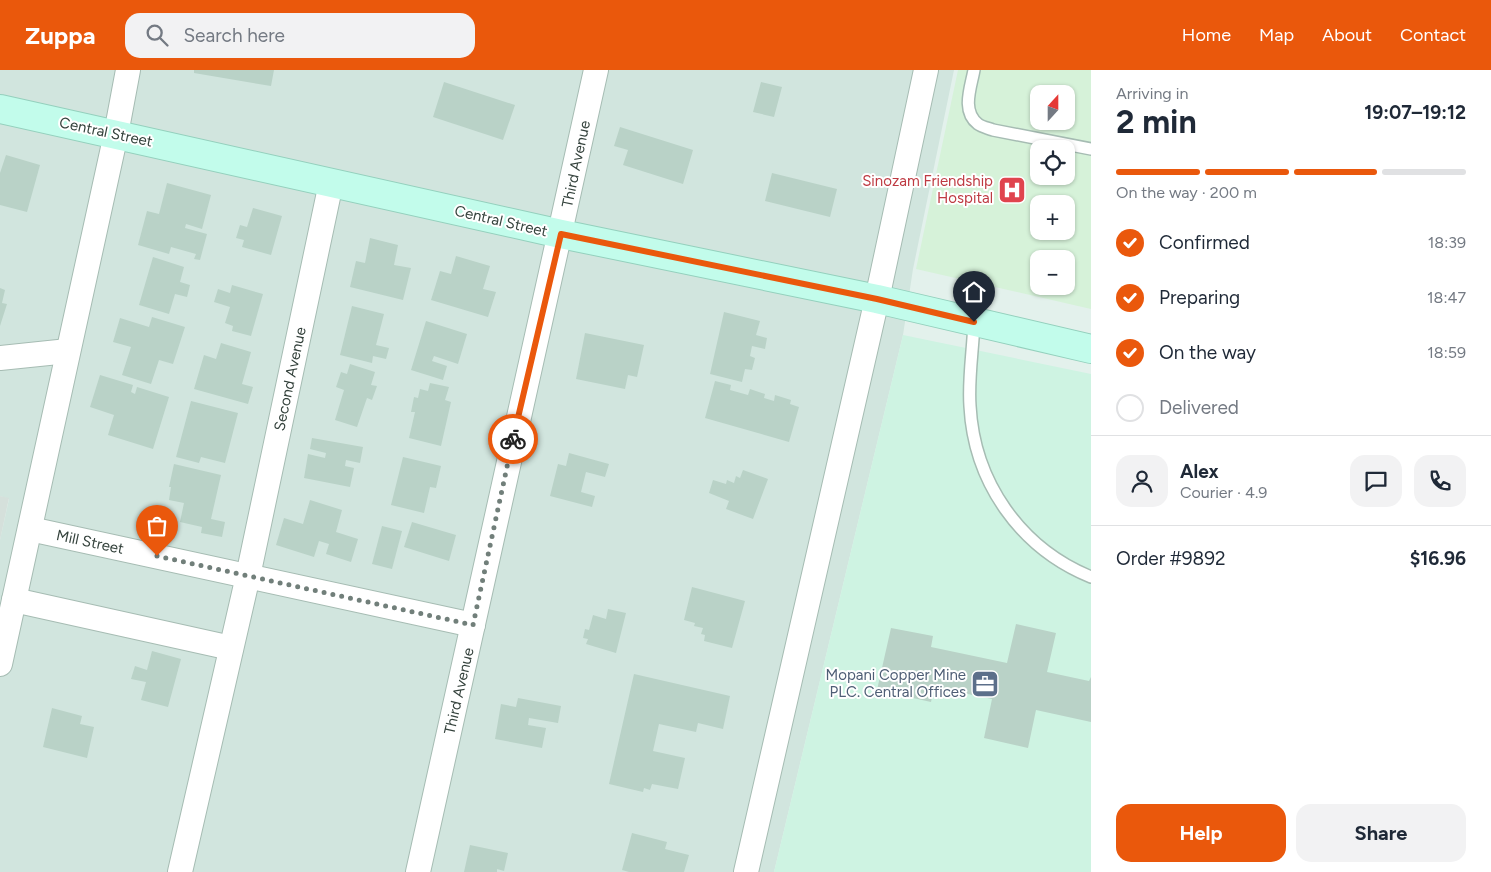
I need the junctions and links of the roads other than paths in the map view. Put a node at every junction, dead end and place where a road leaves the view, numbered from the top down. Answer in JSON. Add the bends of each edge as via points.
{"nodes":[{"id":1,"x":128,"y":70,"type":"edge"},
{"id":2,"x":596,"y":70,"type":"edge"},
{"id":3,"x":926,"y":70,"type":"edge"},
{"id":4,"x":974,"y":70,"type":"edge"},
{"id":5,"x":0,"y":109,"type":"edge"},
{"id":6,"x":116,"y":134,"type":"junction"},
{"id":7,"x":1091,"y":149,"type":"edge"},
{"id":8,"x":332,"y":183,"type":"junction"},
{"id":9,"x":561,"y":234,"type":"junction"},
{"id":10,"x":877,"y":299,"type":"junction"},
{"id":11,"x":974,"y":322,"type":"junction"},
{"id":12,"x":1091,"y":349,"type":"edge"},
{"id":13,"x":68,"y":351,"type":"junction"},
{"id":14,"x":0,"y":358,"type":"edge"},
{"id":15,"x":30,"y":529,"type":"junction"},
{"id":16,"x":248,"y":576,"type":"junction"},
{"id":17,"x":1091,"y":577,"type":"edge"},
{"id":18,"x":14,"y":600,"type":"junction"},
{"id":19,"x":473,"y":625,"type":"junction"},
{"id":20,"x":231,"y":648,"type":"junction"},
{"id":21,"x":0,"y":664,"type":"edge"},
{"id":22,"x":180,"y":872,"type":"edge"},
{"id":23,"x":418,"y":872,"type":"edge"},
{"id":24,"x":746,"y":872,"type":"edge"}],
"edges":[{"from":1,"to":6,"type":"street"},
{"from":2,"to":9,"type":"street","name":"Third Avenue"},
{"from":3,"to":10,"type":"street"},
{"from":4,"to":7,"type":"lane","via":[[968,101],[970,115],[978,124],[993,130]]},
{"from":5,"to":6,"type":"main road","name":"Central Street"},
{"from":6,"to":8,"type":"main road","name":"Central Street"},
{"from":6,"to":13,"type":"street"},
{"from":8,"to":9,"type":"main road","name":"Central Street"},
{"from":8,"to":16,"type":"street","name":"Second Avenue"},
{"from":9,"to":10,"type":"main road","name":"Central Street"},
{"from":9,"to":19,"type":"street","name":"Third Avenue"},
{"from":10,"to":11,"type":"main road","name":"Central Street"},
{"from":10,"to":24,"type":"street"},
{"from":11,"to":12,"type":"main road","name":"Central Street"},
{"from":11,"to":17,"type":"lane","via":[[970,405],[974,444],[985,475],[1007,513],[1041,549]]},
{"from":13,"to":14,"type":"street"},
{"from":13,"to":15,"type":"street"},
{"from":15,"to":16,"type":"street","name":"Mill Street"},
{"from":15,"to":18,"type":"street"},
{"from":16,"to":19,"type":"street","name":"Mill Street"},
{"from":16,"to":20,"type":"street","name":"Second Avenue"},
{"from":18,"to":20,"type":"street"},
{"from":18,"to":21,"type":"street"},
{"from":19,"to":23,"type":"street","name":"Third Avenue"},
{"from":20,"to":22,"type":"street","name":"Second Avenue"}]}
